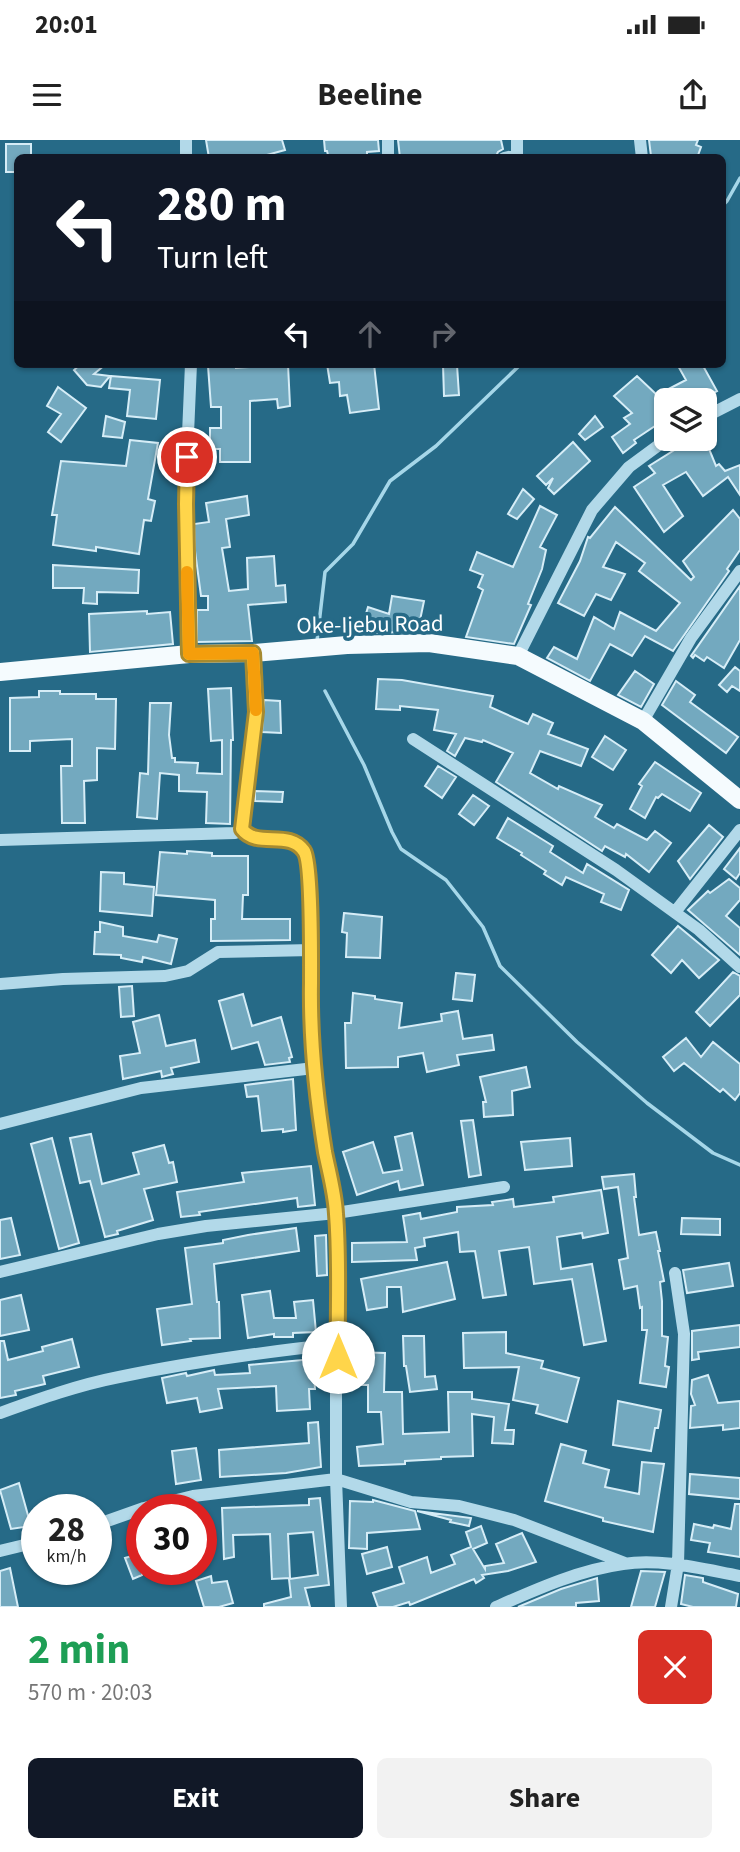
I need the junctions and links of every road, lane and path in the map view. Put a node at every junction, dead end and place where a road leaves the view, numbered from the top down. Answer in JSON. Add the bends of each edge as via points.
{"nodes":[{"id":1,"x":191,"y":368,"type":"edge"},
{"id":2,"x":740,"y":398,"type":"edge"},
{"id":3,"x":717,"y":410,"type":"edge"},
{"id":4,"x":654,"y":449,"type":"edge"},
{"id":5,"x":740,"y":571,"type":"edge"},
{"id":6,"x":253,"y":653,"type":"junction"},
{"id":7,"x":189,"y":654,"type":"junction"},
{"id":8,"x":518,"y":656,"type":"junction"},
{"id":9,"x":0,"y":672,"type":"edge"},
{"id":10,"x":643,"y":721,"type":"junction"},
{"id":11,"x":413,"y":739,"type":"dead end"},
{"id":12,"x":740,"y":800,"type":"edge"},
{"id":13,"x":242,"y":829,"type":"junction"},
{"id":14,"x":740,"y":830,"type":"edge"},
{"id":15,"x":0,"y":840,"type":"edge"},
{"id":16,"x":675,"y":912,"type":"junction"},
{"id":17,"x":312,"y":950,"type":"junction"},
{"id":18,"x":740,"y":967,"type":"edge"},
{"id":19,"x":0,"y":984,"type":"edge"},
{"id":20,"x":314,"y":1068,"type":"junction"},
{"id":21,"x":0,"y":1124,"type":"edge"},
{"id":22,"x":504,"y":1187,"type":"dead end"},
{"id":23,"x":336,"y":1213,"type":"junction"},
{"id":24,"x":0,"y":1272,"type":"edge"},
{"id":25,"x":676,"y":1273,"type":"dead end"},
{"id":26,"x":337,"y":1343,"type":"junction"},
{"id":27,"x":0,"y":1413,"type":"edge"},
{"id":28,"x":336,"y":1479,"type":"junction"},
{"id":29,"x":112,"y":1519,"type":"edge"},
{"id":30,"x":21,"y":1546,"type":"edge"},
{"id":31,"x":0,"y":1551,"type":"edge"},
{"id":32,"x":625,"y":1563,"type":"junction"},
{"id":33,"x":678,"y":1564,"type":"junction"},
{"id":34,"x":740,"y":1576,"type":"edge"},
{"id":35,"x":341,"y":1607,"type":"edge"},
{"id":36,"x":496,"y":1607,"type":"edge"},
{"id":37,"x":671,"y":1607,"type":"edge"}],
"edges":[{"from":1,"to":7,"type":"street","via":[[186,504]]},
{"from":2,"to":3,"type":"street"},
{"from":4,"to":8,"type":"street","via":[[629,467],[592,510]]},
{"from":5,"to":10,"type":"street","via":[[691,638]]},
{"from":6,"to":7,"type":"main road","name":"Oke-Ijebu Road"},
{"from":6,"to":8,"type":"main road","name":"Oke-Ijebu Road","via":[[429,643]]},
{"from":6,"to":13,"type":"street","via":[[256,712]]},
{"from":7,"to":9,"type":"main road","name":"Oke-Ijebu Road"},
{"from":8,"to":10,"type":"main road","name":"Oke-Ijebu Road"},
{"from":10,"to":12,"type":"main road","name":"Oke-Ijebu Road"},
{"from":11,"to":16,"type":"street"},
{"from":13,"to":15,"type":"street","via":[[235,833]]},
{"from":13,"to":17,"type":"street","via":[[247,835],[284,839],[304,850]]},
{"from":14,"to":16,"type":"street"},
{"from":16,"to":18,"type":"street"},
{"from":17,"to":19,"type":"street","via":[[218,952],[188,971],[165,976]]},
{"from":17,"to":20,"type":"street"},
{"from":20,"to":21,"type":"street","via":[[141,1088]]},
{"from":20,"to":23,"type":"street"},
{"from":22,"to":23,"type":"street"},
{"from":23,"to":24,"type":"street","via":[[158,1234]]},
{"from":23,"to":26,"type":"street"},
{"from":25,"to":33,"type":"street","via":[[684,1334]]},
{"from":26,"to":27,"type":"street","via":[[119,1377]]},
{"from":26,"to":28,"type":"street"},
{"from":28,"to":29,"type":"street","via":[[193,1496]]},
{"from":28,"to":32,"type":"street","via":[[411,1502],[459,1506],[514,1520]]},
{"from":28,"to":35,"type":"street"},
{"from":30,"to":31,"type":"street"},
{"from":32,"to":33,"type":"street"},
{"from":32,"to":36,"type":"street","via":[[576,1576]]},
{"from":33,"to":34,"type":"street"},
{"from":33,"to":37,"type":"street"}]}
